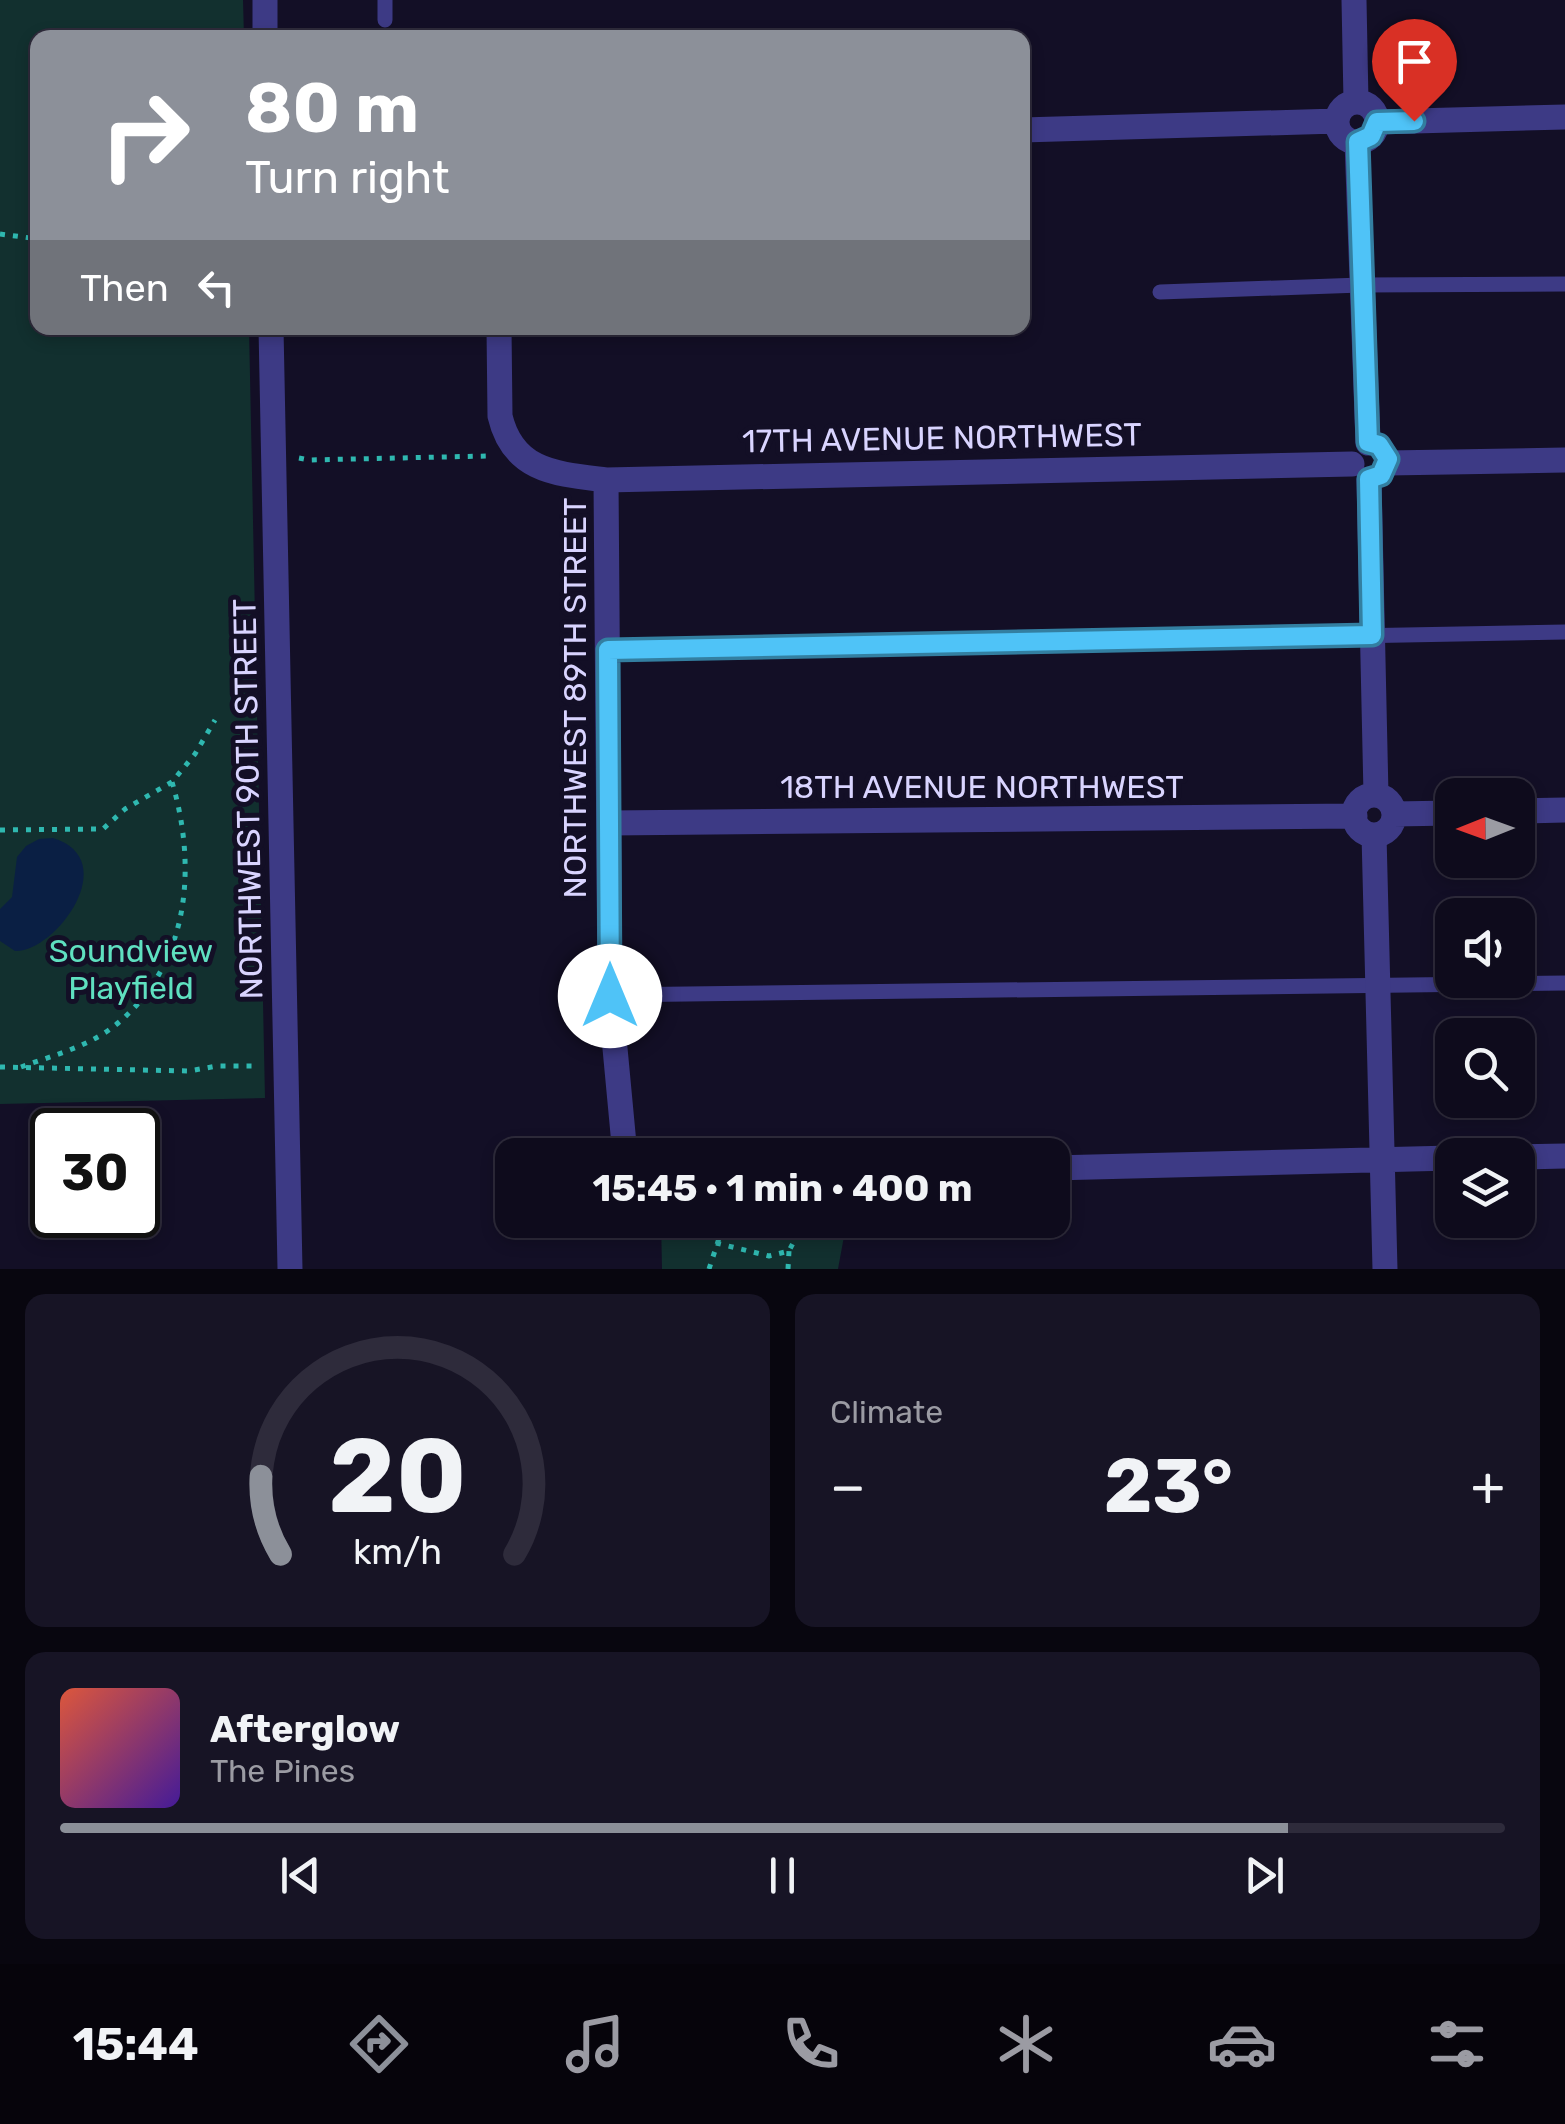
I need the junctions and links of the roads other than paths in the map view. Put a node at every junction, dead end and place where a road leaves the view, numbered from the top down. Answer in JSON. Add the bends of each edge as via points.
{"nodes":[{"id":1,"x":264,"y":0,"type":"edge"},
{"id":2,"x":385,"y":0,"type":"edge"},
{"id":3,"x":1354,"y":0,"type":"edge"},
{"id":4,"x":385,"y":20,"type":"dead end"},
{"id":5,"x":265,"y":30,"type":"edge"},
{"id":6,"x":1356,"y":102,"type":"junction"},
{"id":7,"x":1565,"y":117,"type":"edge"},
{"id":8,"x":1337,"y":121,"type":"junction"},
{"id":9,"x":1377,"y":122,"type":"junction"},
{"id":10,"x":1030,"y":130,"type":"edge"},
{"id":11,"x":1358,"y":142,"type":"junction"},
{"id":12,"x":1565,"y":284,"type":"edge"},
{"id":13,"x":1362,"y":285,"type":"junction"},
{"id":14,"x":1160,"y":292,"type":"dead end"},
{"id":15,"x":270,"y":335,"type":"edge"},
{"id":16,"x":499,"y":335,"type":"edge"},
{"id":17,"x":1565,"y":460,"type":"edge"},
{"id":18,"x":1370,"y":468,"type":"junction"},
{"id":19,"x":606,"y":480,"type":"junction"},
{"id":20,"x":1565,"y":632,"type":"edge"},
{"id":21,"x":1372,"y":635,"type":"junction"},
{"id":22,"x":608,"y":650,"type":"junction"},
{"id":23,"x":1385,"y":805,"type":"junction"},
{"id":24,"x":1435,"y":810,"type":"edge"},
{"id":25,"x":1565,"y":810,"type":"edge"},
{"id":26,"x":1535,"y":811,"type":"edge"},
{"id":27,"x":1355,"y":816,"type":"junction"},
{"id":28,"x":610,"y":822,"type":"junction"},
{"id":29,"x":1374,"y":835,"type":"junction"},
{"id":30,"x":1565,"y":983,"type":"edge"},
{"id":31,"x":1379,"y":986,"type":"junction"},
{"id":32,"x":610,"y":996,"type":"junction"},
{"id":33,"x":623,"y":1138,"type":"edge"},
{"id":34,"x":1565,"y":1156,"type":"edge"},
{"id":35,"x":1535,"y":1157,"type":"edge"},
{"id":36,"x":1435,"y":1158,"type":"edge"},
{"id":37,"x":1382,"y":1159,"type":"junction"},
{"id":38,"x":1070,"y":1168,"type":"edge"},
{"id":39,"x":290,"y":1269,"type":"edge"},
{"id":40,"x":1385,"y":1269,"type":"edge"}],
"edges":[{"from":1,"to":5,"type":"street"},
{"from":2,"to":4,"type":"lane"},
{"from":3,"to":6,"type":"street"},
{"from":6,"to":8,"type":"street","via":[[1345,105]]},
{"from":6,"to":9,"type":"street","via":[[1371,107]]},
{"from":7,"to":9,"type":"street"},
{"from":8,"to":10,"type":"street"},
{"from":8,"to":11,"type":"street","via":[[1342,136]]},
{"from":9,"to":11,"type":"street","via":[[1371,136]]},
{"from":11,"to":13,"type":"street"},
{"from":12,"to":13,"type":"lane"},
{"from":13,"to":14,"type":"lane"},
{"from":13,"to":18,"type":"street","via":[[1368,442],[1356,448]]},
{"from":15,"to":39,"type":"street","name":"NORTHWEST 90TH STREET"},
{"from":16,"to":19,"type":"street","name":"17TH AVENUE NORTHWEST","via":[[503,430],[527,460],[564,475]]},
{"from":17,"to":18,"type":"street","name":"17TH AVENUE NORTHWEST"},
{"from":18,"to":19,"type":"street","name":"17TH AVENUE NORTHWEST"},
{"from":18,"to":21,"type":"street"},
{"from":19,"to":22,"type":"street","name":"NORTHWEST 89TH STREET"},
{"from":20,"to":21,"type":"lane"},
{"from":21,"to":22,"type":"lane"},
{"from":21,"to":23,"type":"street"},
{"from":22,"to":28,"type":"street","name":"NORTHWEST 89TH STREET"},
{"from":23,"to":24,"type":"street"},
{"from":23,"to":27,"type":"street","via":[[1363,799]]},
{"from":23,"to":29,"type":"street","via":[[1388,829]]},
{"from":25,"to":26,"type":"street"},
{"from":27,"to":28,"type":"street","name":"18TH AVENUE NORTHWEST"},
{"from":27,"to":29,"type":"street"},
{"from":28,"to":32,"type":"street","name":"NORTHWEST 89TH STREET"},
{"from":29,"to":31,"type":"street"},
{"from":30,"to":31,"type":"lane"},
{"from":31,"to":32,"type":"lane"},
{"from":31,"to":37,"type":"street"},
{"from":32,"to":33,"type":"street","name":"NORTHWEST 89TH STREET"},
{"from":34,"to":35,"type":"street"},
{"from":36,"to":37,"type":"street"},
{"from":37,"to":38,"type":"street"},
{"from":37,"to":40,"type":"street"}]}
